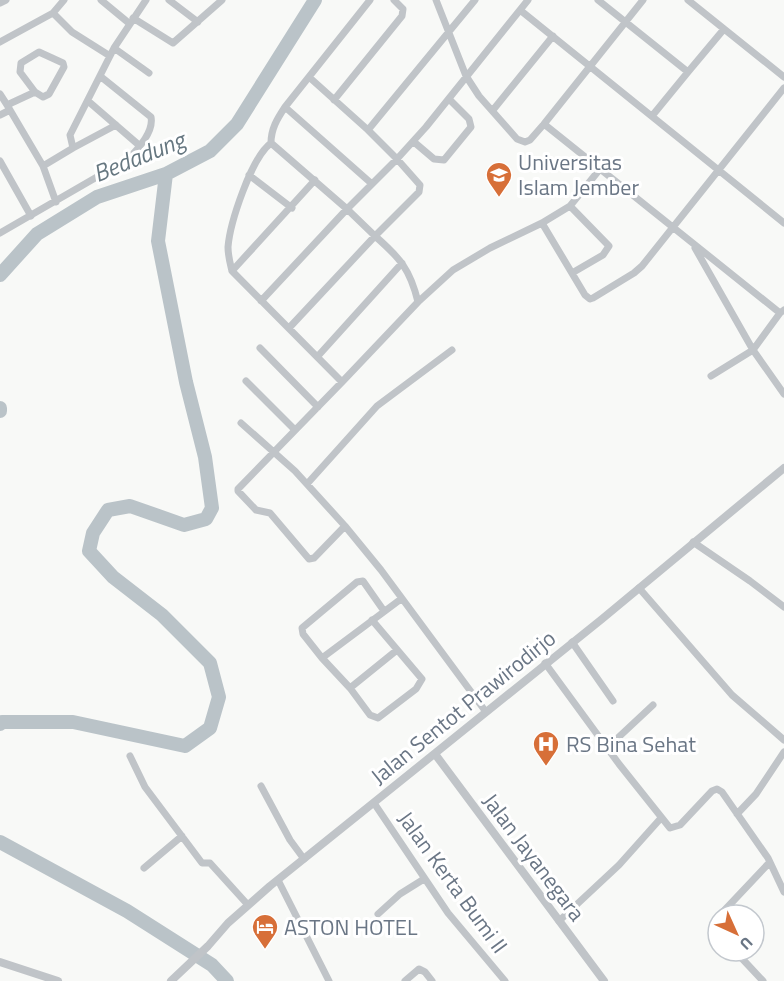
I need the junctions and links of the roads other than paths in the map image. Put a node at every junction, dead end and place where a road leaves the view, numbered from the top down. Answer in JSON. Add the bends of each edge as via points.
{"nodes":[{"id":1,"x":6,"y":0,"type":"edge"},
{"id":2,"x":64,"y":0,"type":"edge"},
{"id":3,"x":101,"y":0,"type":"edge"},
{"id":4,"x":146,"y":0,"type":"edge"},
{"id":5,"x":169,"y":0,"type":"edge"},
{"id":6,"x":370,"y":0,"type":"edge"},
{"id":7,"x":394,"y":0,"type":"edge"},
{"id":8,"x":436,"y":0,"type":"edge"},
{"id":9,"x":476,"y":0,"type":"edge"},
{"id":10,"x":528,"y":0,"type":"edge"},
{"id":11,"x":598,"y":0,"type":"edge"},
{"id":12,"x":643,"y":0,"type":"edge"},
{"id":13,"x":688,"y":0,"type":"edge"},
{"id":14,"x":217,"y":2,"type":"edge"},
{"id":15,"x":0,"y":3,"type":"edge"},
{"id":16,"x":520,"y":10,"type":"junction"},
{"id":17,"x":53,"y":13,"type":"junction"},
{"id":18,"x":131,"y":21,"type":"junction"},
{"id":19,"x":625,"y":21,"type":"junction"},
{"id":20,"x":198,"y":22,"type":"junction"},
{"id":21,"x":724,"y":29,"type":"junction"},
{"id":22,"x":448,"y":35,"type":"junction"},
{"id":23,"x":553,"y":36,"type":"junction"},
{"id":24,"x":0,"y":42,"type":"edge"},
{"id":25,"x":114,"y":48,"type":"junction"},
{"id":26,"x":110,"y":56,"type":"junction"},
{"id":27,"x":589,"y":66,"type":"junction"},
{"id":28,"x":688,"y":72,"type":"junction"},
{"id":29,"x":149,"y":73,"type":"dead end"},
{"id":30,"x":100,"y":76,"type":"junction"},
{"id":31,"x":466,"y":76,"type":"junction"},
{"id":32,"x":309,"y":77,"type":"junction"},
{"id":33,"x":784,"y":78,"type":"edge"},
{"id":34,"x":784,"y":88,"type":"edge"},
{"id":35,"x":35,"y":92,"type":"junction"},
{"id":36,"x":0,"y":94,"type":"edge"},
{"id":37,"x":449,"y":99,"type":"junction"},
{"id":38,"x":334,"y":100,"type":"junction"},
{"id":39,"x":88,"y":101,"type":"junction"},
{"id":40,"x":285,"y":107,"type":"junction"},
{"id":41,"x":9,"y":108,"type":"junction"},
{"id":42,"x":493,"y":110,"type":"junction"},
{"id":43,"x":0,"y":115,"type":"edge"},
{"id":44,"x":652,"y":116,"type":"junction"},
{"id":45,"x":544,"y":124,"type":"junction"},
{"id":46,"x":116,"y":125,"type":"junction"},
{"id":47,"x":368,"y":130,"type":"junction"},
{"id":48,"x":414,"y":142,"type":"junction"},
{"id":49,"x":271,"y":143,"type":"junction"},
{"id":50,"x":140,"y":146,"type":"junction"},
{"id":51,"x":73,"y":148,"type":"junction"},
{"id":52,"x":397,"y":159,"type":"junction"},
{"id":53,"x":0,"y":161,"type":"edge"},
{"id":54,"x":43,"y":166,"type":"junction"},
{"id":55,"x":600,"y":169,"type":"junction"},
{"id":56,"x":718,"y":169,"type":"junction"},
{"id":57,"x":249,"y":176,"type":"junction"},
{"id":58,"x":315,"y":180,"type":"junction"},
{"id":59,"x":372,"y":184,"type":"junction"},
{"id":60,"x":56,"y":202,"type":"junction"},
{"id":61,"x":570,"y":206,"type":"junction"},
{"id":62,"x":292,"y":208,"type":"junction"},
{"id":63,"x":346,"y":209,"type":"junction"},
{"id":64,"x":31,"y":216,"type":"junction"},
{"id":65,"x":542,"y":223,"type":"junction"},
{"id":66,"x":784,"y":223,"type":"edge"},
{"id":67,"x":673,"y":226,"type":"junction"},
{"id":68,"x":0,"y":233,"type":"edge"},
{"id":69,"x":375,"y":236,"type":"junction"},
{"id":70,"x":692,"y":243,"type":"junction"},
{"id":71,"x":402,"y":263,"type":"junction"},
{"id":72,"x":232,"y":271,"type":"junction"},
{"id":73,"x":572,"y":273,"type":"junction"},
{"id":74,"x":261,"y":301,"type":"junction"},
{"id":75,"x":418,"y":303,"type":"junction"},
{"id":76,"x":782,"y":311,"type":"edge"},
{"id":77,"x":289,"y":328,"type":"junction"},
{"id":78,"x":260,"y":348,"type":"dead end"},
{"id":79,"x":452,"y":350,"type":"dead end"},
{"id":80,"x":753,"y":350,"type":"junction"},
{"id":81,"x":318,"y":356,"type":"junction"},
{"id":82,"x":711,"y":376,"type":"dead end"},
{"id":83,"x":246,"y":381,"type":"dead end"},
{"id":84,"x":342,"y":382,"type":"junction"},
{"id":85,"x":784,"y":394,"type":"edge"},
{"id":86,"x":318,"y":407,"type":"junction"},
{"id":87,"x":241,"y":423,"type":"dead end"},
{"id":88,"x":294,"y":429,"type":"junction"},
{"id":89,"x":273,"y":451,"type":"junction"},
{"id":90,"x":784,"y":468,"type":"edge"},
{"id":91,"x":307,"y":484,"type":"junction"},
{"id":92,"x":345,"y":526,"type":"junction"},
{"id":93,"x":693,"y":542,"type":"junction"},
{"id":94,"x":639,"y":588,"type":"junction"},
{"id":95,"x":401,"y":599,"type":"junction"},
{"id":96,"x":784,"y":607,"type":"edge"},
{"id":97,"x":384,"y":611,"type":"junction"},
{"id":98,"x":372,"y":620,"type":"junction"},
{"id":99,"x":572,"y":642,"type":"junction"},
{"id":100,"x":397,"y":650,"type":"junction"},
{"id":101,"x":322,"y":658,"type":"junction"},
{"id":102,"x":545,"y":663,"type":"junction"},
{"id":103,"x":350,"y":688,"type":"junction"},
{"id":104,"x":612,"y":701,"type":"dead end"},
{"id":105,"x":653,"y":705,"type":"dead end"},
{"id":106,"x":486,"y":712,"type":"junction"},
{"id":107,"x":784,"y":740,"type":"edge"},
{"id":108,"x":607,"y":748,"type":"junction"},
{"id":109,"x":784,"y":752,"type":"edge"},
{"id":110,"x":435,"y":754,"type":"junction"},
{"id":111,"x":130,"y":756,"type":"dead end"},
{"id":112,"x":261,"y":786,"type":"dead end"},
{"id":113,"x":374,"y":803,"type":"junction"},
{"id":114,"x":737,"y":814,"type":"junction"},
{"id":115,"x":661,"y":818,"type":"junction"},
{"id":116,"x":182,"y":837,"type":"junction"},
{"id":117,"x":304,"y":859,"type":"junction"},
{"id":118,"x":769,"y":863,"type":"junction"},
{"id":119,"x":144,"y":868,"type":"dead end"},
{"id":120,"x":278,"y":879,"type":"junction"},
{"id":121,"x":424,"y":879,"type":"junction"},
{"id":122,"x":784,"y":892,"type":"edge"},
{"id":123,"x":731,"y":903,"type":"edge"},
{"id":124,"x":248,"y":905,"type":"junction"},
{"id":125,"x":378,"y":914,"type":"dead end"},
{"id":126,"x":559,"y":921,"type":"junction"},
{"id":127,"x":0,"y":962,"type":"edge"},
{"id":128,"x":747,"y":963,"type":"edge"},
{"id":129,"x":598,"y":979,"type":"edge"},
{"id":130,"x":58,"y":981,"type":"edge"},
{"id":131,"x":171,"y":981,"type":"edge"},
{"id":132,"x":329,"y":981,"type":"edge"},
{"id":133,"x":405,"y":981,"type":"edge"},
{"id":134,"x":432,"y":981,"type":"edge"},
{"id":135,"x":505,"y":981,"type":"edge"},
{"id":136,"x":764,"y":981,"type":"edge"}],
"edges":[{"from":1,"to":15,"type":"street"},
{"from":2,"to":17,"type":"street"},
{"from":3,"to":18,"type":"street"},
{"from":4,"to":18,"type":"street"},
{"from":5,"to":20,"type":"street"},
{"from":6,"to":32,"type":"street"},
{"from":7,"to":38,"type":"street","via":[[403,9],[402,16]]},
{"from":8,"to":22,"type":"street"},
{"from":9,"to":22,"type":"street"},
{"from":10,"to":16,"type":"street"},
{"from":11,"to":19,"type":"street"},
{"from":12,"to":19,"type":"street"},
{"from":13,"to":21,"type":"street"},
{"from":14,"to":20,"type":"street"},
{"from":16,"to":23,"type":"street"},
{"from":16,"to":31,"type":"street"},
{"from":17,"to":24,"type":"street"},
{"from":17,"to":26,"type":"street","via":[[72,32]]},
{"from":18,"to":20,"type":"street","via":[[172,43]]},
{"from":18,"to":25,"type":"street"},
{"from":19,"to":27,"type":"street"},
{"from":19,"to":28,"type":"street"},
{"from":21,"to":28,"type":"street"},
{"from":21,"to":33,"type":"street"},
{"from":22,"to":31,"type":"street"},
{"from":22,"to":47,"type":"street"},
{"from":23,"to":27,"type":"street"},
{"from":23,"to":42,"type":"street"},
{"from":25,"to":26,"type":"street"},
{"from":25,"to":29,"type":"street"},
{"from":26,"to":30,"type":"street"},
{"from":27,"to":44,"type":"street"},
{"from":27,"to":45,"type":"street"},
{"from":28,"to":44,"type":"street"},
{"from":30,"to":39,"type":"street"},
{"from":30,"to":50,"type":"street","via":[[151,117]]},
{"from":31,"to":37,"type":"street"},
{"from":31,"to":42,"type":"street"},
{"from":32,"to":38,"type":"street"},
{"from":32,"to":40,"type":"street"},
{"from":34,"to":56,"type":"street"},
{"from":35,"to":35,"type":"street","via":[[19,67],[41,52],[63,63],[64,69],[49,94],[43,97]]},
{"from":35,"to":41,"type":"street"},
{"from":36,"to":41,"type":"street"},
{"from":37,"to":48,"type":"street"},
{"from":37,"to":48,"type":"street","via":[[471,120],[471,127],[444,160],[434,159]]},
{"from":38,"to":47,"type":"street"},
{"from":39,"to":46,"type":"street"},
{"from":39,"to":51,"type":"street","via":[[70,135]]},
{"from":40,"to":49,"type":"street","via":[[271,132]]},
{"from":40,"to":59,"type":"street"},
{"from":41,"to":43,"type":"street"},
{"from":41,"to":54,"type":"street"},
{"from":42,"to":45,"type":"street","via":[[517,139],[525,142]]},
{"from":44,"to":56,"type":"street"},
{"from":45,"to":55,"type":"street"},
{"from":46,"to":50,"type":"street"},
{"from":46,"to":51,"type":"street"},
{"from":47,"to":52,"type":"street"},
{"from":48,"to":52,"type":"street"},
{"from":49,"to":57,"type":"street","via":[[259,155]]},
{"from":49,"to":58,"type":"street"},
{"from":50,"to":60,"type":"street","via":[[128,159]]},
{"from":51,"to":54,"type":"street"},
{"from":52,"to":59,"type":"street"},
{"from":52,"to":69,"type":"street","via":[[421,187]]},
{"from":53,"to":64,"type":"street"},
{"from":54,"to":60,"type":"street"},
{"from":55,"to":61,"type":"street"},
{"from":55,"to":67,"type":"street"},
{"from":56,"to":66,"type":"street"},
{"from":56,"to":67,"type":"street"},
{"from":57,"to":62,"type":"street"},
{"from":57,"to":72,"type":"street","via":[[229,238]]},
{"from":58,"to":62,"type":"street"},
{"from":58,"to":63,"type":"street"},
{"from":59,"to":63,"type":"street"},
{"from":60,"to":64,"type":"street"},
{"from":61,"to":65,"type":"street"},
{"from":61,"to":73,"type":"street","via":[[609,246],[603,255]]},
{"from":62,"to":72,"type":"street"},
{"from":63,"to":69,"type":"street"},
{"from":63,"to":74,"type":"street"},
{"from":64,"to":68,"type":"street"},
{"from":65,"to":73,"type":"street"},
{"from":65,"to":75,"type":"street","via":[[453,270]]},
{"from":67,"to":70,"type":"street"},
{"from":67,"to":73,"type":"street","via":[[639,270],[592,298],[585,295]]},
{"from":69,"to":71,"type":"street"},
{"from":69,"to":77,"type":"street"},
{"from":70,"to":76,"type":"street"},
{"from":70,"to":80,"type":"street"},
{"from":71,"to":75,"type":"street","via":[[412,278]]},
{"from":71,"to":81,"type":"street"},
{"from":72,"to":74,"type":"street"},
{"from":74,"to":77,"type":"street"},
{"from":75,"to":84,"type":"street"},
{"from":76,"to":80,"type":"street"},
{"from":77,"to":81,"type":"street"},
{"from":78,"to":86,"type":"street"},
{"from":79,"to":91,"type":"street","via":[[377,406]]},
{"from":80,"to":82,"type":"street"},
{"from":80,"to":85,"type":"street"},
{"from":81,"to":84,"type":"street"},
{"from":83,"to":88,"type":"street"},
{"from":84,"to":86,"type":"street"},
{"from":86,"to":88,"type":"street"},
{"from":87,"to":89,"type":"street"},
{"from":88,"to":89,"type":"street"},
{"from":89,"to":91,"type":"street"},
{"from":89,"to":92,"type":"street","via":[[238,489],[239,493],[256,510],[270,513],[309,559]]},
{"from":90,"to":93,"type":"street","name":"Jalan Sentot Prawirodirjo"},
{"from":91,"to":92,"type":"street"},
{"from":92,"to":95,"type":"street"},
{"from":93,"to":94,"type":"street","name":"Jalan Sentot Prawirodirjo"},
{"from":93,"to":96,"type":"street"},
{"from":94,"to":99,"type":"street","name":"Jalan Sentot Prawirodirjo"},
{"from":94,"to":107,"type":"street","via":[[732,696]]},
{"from":95,"to":97,"type":"street"},
{"from":95,"to":106,"type":"street"},
{"from":97,"to":98,"type":"street"},
{"from":97,"to":101,"type":"street","via":[[363,581],[357,582],[302,628]]},
{"from":98,"to":100,"type":"street"},
{"from":98,"to":101,"type":"street"},
{"from":99,"to":102,"type":"street","name":"Jalan Sentot Prawirodirjo"},
{"from":99,"to":104,"type":"street"},
{"from":100,"to":103,"type":"street"},
{"from":100,"to":103,"type":"street","via":[[422,679],[380,717],[370,715]]},
{"from":101,"to":103,"type":"street"},
{"from":102,"to":106,"type":"street","name":"Jalan Sentot Prawirodirjo"},
{"from":102,"to":108,"type":"street"},
{"from":105,"to":108,"type":"street"},
{"from":106,"to":110,"type":"street","name":"Jalan Sentot Prawirodirjo"},
{"from":108,"to":115,"type":"street"},
{"from":109,"to":114,"type":"street","via":[[756,794]]},
{"from":110,"to":113,"type":"street","name":"Jalan Sentot Prawirodirjo"},
{"from":110,"to":126,"type":"street","name":"Jalan Jayanegara"},
{"from":111,"to":116,"type":"street","via":[[145,787]]},
{"from":112,"to":117,"type":"street"},
{"from":113,"to":117,"type":"street","name":"Jalan Sentot Prawirodirjo"},
{"from":113,"to":121,"type":"street","name":"Jalan Kerta Bumi II"},
{"from":114,"to":115,"type":"street","via":[[717,789],[680,825],[670,828]]},
{"from":114,"to":118,"type":"street"},
{"from":115,"to":126,"type":"street","via":[[619,865]]},
{"from":116,"to":119,"type":"street"},
{"from":116,"to":124,"type":"street","via":[[202,863],[210,863]]},
{"from":117,"to":120,"type":"street","name":"Jalan Sentot Prawirodirjo"},
{"from":118,"to":122,"type":"street"},
{"from":118,"to":123,"type":"street"},
{"from":120,"to":124,"type":"street","name":"Jalan Sentot Prawirodirjo"},
{"from":120,"to":132,"type":"street"},
{"from":121,"to":125,"type":"street","via":[[399,894]]},
{"from":121,"to":135,"type":"street","name":"Jalan Kerta Bumi II"},
{"from":124,"to":131,"type":"street","name":"Jalan Sentot Prawirodirjo"},
{"from":126,"to":129,"type":"street","name":"Jalan Jayanegara"},
{"from":127,"to":130,"type":"street"},
{"from":128,"to":136,"type":"street"},
{"from":133,"to":134,"type":"street","via":[[419,969]]}]}
